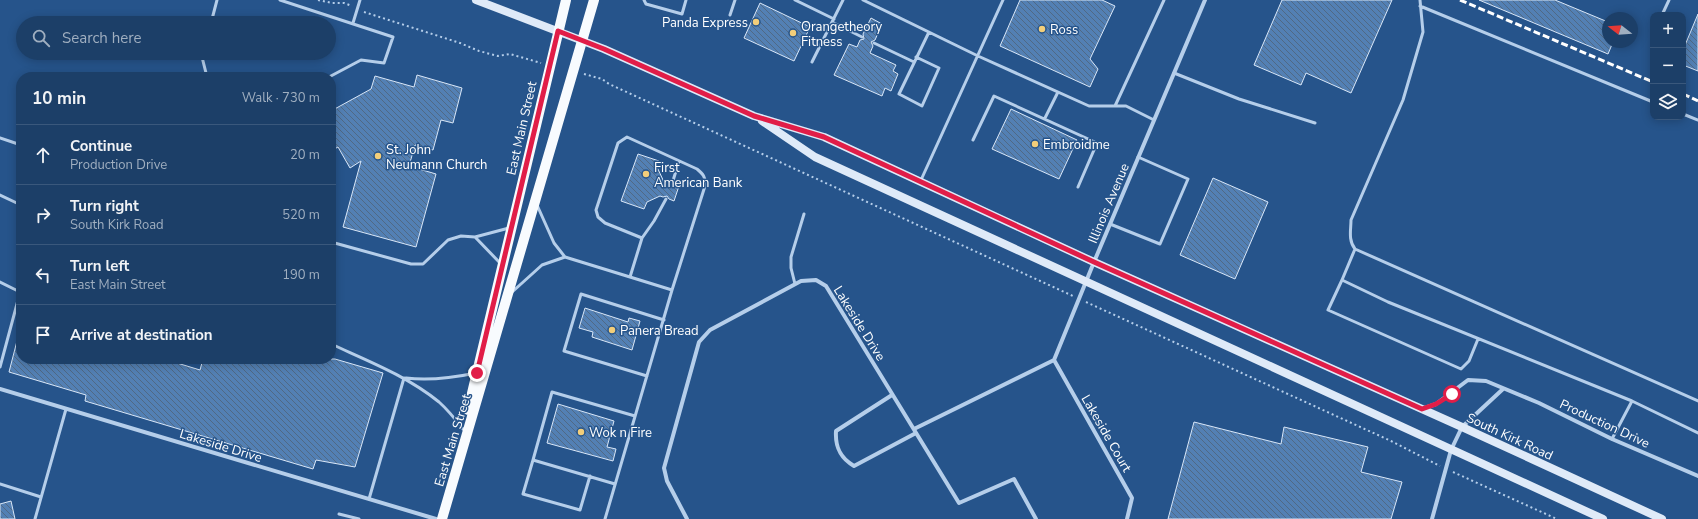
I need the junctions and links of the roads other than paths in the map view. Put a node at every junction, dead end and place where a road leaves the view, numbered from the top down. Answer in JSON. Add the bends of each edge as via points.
{"nodes":[{"id":1,"x":217,"y":0,"type":"edge"},
{"id":2,"x":280,"y":0,"type":"edge"},
{"id":3,"x":360,"y":0,"type":"edge"},
{"id":4,"x":476,"y":0,"type":"edge"},
{"id":5,"x":566,"y":0,"type":"edge"},
{"id":6,"x":594,"y":0,"type":"edge"},
{"id":7,"x":644,"y":0,"type":"edge"},
{"id":8,"x":686,"y":0,"type":"edge"},
{"id":9,"x":735,"y":0,"type":"edge"},
{"id":10,"x":795,"y":0,"type":"edge"},
{"id":11,"x":843,"y":0,"type":"edge"},
{"id":12,"x":863,"y":0,"type":"edge"},
{"id":13,"x":1003,"y":0,"type":"edge"},
{"id":14,"x":1164,"y":0,"type":"edge"},
{"id":15,"x":1205,"y":0,"type":"edge"},
{"id":16,"x":1420,"y":0,"type":"edge"},
{"id":17,"x":1669,"y":0,"type":"edge"},
{"id":18,"x":1420,"y":6,"type":"junction"},
{"id":19,"x":1663,"y":12,"type":"edge"},
{"id":20,"x":730,"y":15,"type":"dead end"},
{"id":21,"x":213,"y":16,"type":"edge"},
{"id":22,"x":331,"y":16,"type":"edge"},
{"id":23,"x":336,"y":18,"type":"edge"},
{"id":24,"x":833,"y":20,"type":"junction"},
{"id":25,"x":353,"y":23,"type":"junction"},
{"id":26,"x":558,"y":31,"type":"junction"},
{"id":27,"x":929,"y":32,"type":"junction"},
{"id":28,"x":862,"y":37,"type":"dead end"},
{"id":29,"x":582,"y":40,"type":"junction"},
{"id":30,"x":874,"y":43,"type":"dead end"},
{"id":31,"x":978,"y":56,"type":"junction"},
{"id":32,"x":916,"y":57,"type":"junction"},
{"id":33,"x":203,"y":60,"type":"edge"},
{"id":34,"x":812,"y":62,"type":"dead end"},
{"id":35,"x":914,"y":62,"type":"junction"},
{"id":36,"x":206,"y":72,"type":"edge"},
{"id":37,"x":336,"y":73,"type":"edge"},
{"id":38,"x":1174,"y":73,"type":"junction"},
{"id":39,"x":1058,"y":92,"type":"junction"},
{"id":40,"x":1650,"y":101,"type":"edge"},
{"id":41,"x":1115,"y":106,"type":"junction"},
{"id":42,"x":1686,"y":115,"type":"edge"},
{"id":43,"x":754,"y":116,"type":"junction"},
{"id":44,"x":1045,"y":118,"type":"junction"},
{"id":45,"x":1154,"y":120,"type":"junction"},
{"id":46,"x":1698,"y":120,"type":"edge"},
{"id":47,"x":1315,"y":123,"type":"dead end"},
{"id":48,"x":0,"y":138,"type":"edge"},
{"id":49,"x":973,"y":140,"type":"dead end"},
{"id":50,"x":16,"y":143,"type":"edge"},
{"id":51,"x":1138,"y":157,"type":"junction"},
{"id":52,"x":680,"y":161,"type":"junction"},
{"id":53,"x":920,"y":181,"type":"junction"},
{"id":54,"x":672,"y":184,"type":"dead end"},
{"id":55,"x":1078,"y":186,"type":"dead end"},
{"id":56,"x":0,"y":195,"type":"edge"},
{"id":57,"x":666,"y":198,"type":"dead end"},
{"id":58,"x":535,"y":201,"type":"junction"},
{"id":59,"x":16,"y":203,"type":"edge"},
{"id":60,"x":804,"y":214,"type":"dead end"},
{"id":61,"x":1110,"y":224,"type":"junction"},
{"id":62,"x":511,"y":227,"type":"junction"},
{"id":63,"x":475,"y":237,"type":"junction"},
{"id":64,"x":642,"y":238,"type":"junction"},
{"id":65,"x":336,"y":243,"type":"edge"},
{"id":66,"x":1355,"y":249,"type":"junction"},
{"id":67,"x":565,"y":257,"type":"junction"},
{"id":68,"x":1094,"y":262,"type":"junction"},
{"id":69,"x":502,"y":265,"type":"junction"},
{"id":70,"x":630,"y":277,"type":"junction"},
{"id":71,"x":1342,"y":280,"type":"junction"},
{"id":72,"x":0,"y":282,"type":"edge"},
{"id":73,"x":1085,"y":283,"type":"junction"},
{"id":74,"x":795,"y":284,"type":"junction"},
{"id":75,"x":16,"y":289,"type":"edge"},
{"id":76,"x":672,"y":290,"type":"junction"},
{"id":77,"x":508,"y":296,"type":"junction"},
{"id":78,"x":16,"y":309,"type":"edge"},
{"id":79,"x":664,"y":320,"type":"junction"},
{"id":80,"x":1478,"y":339,"type":"junction"},
{"id":81,"x":336,"y":346,"type":"edge"},
{"id":82,"x":1054,"y":360,"type":"junction"},
{"id":83,"x":0,"y":367,"type":"edge"},
{"id":84,"x":477,"y":373,"type":"junction"},
{"id":85,"x":647,"y":376,"type":"junction"},
{"id":86,"x":404,"y":378,"type":"junction"},
{"id":87,"x":0,"y":389,"type":"edge"},
{"id":88,"x":1503,"y":389,"type":"junction"},
{"id":89,"x":892,"y":395,"type":"junction"},
{"id":90,"x":1632,"y":401,"type":"junction"},
{"id":91,"x":1698,"y":401,"type":"edge"},
{"id":92,"x":66,"y":409,"type":"junction"},
{"id":93,"x":1422,"y":409,"type":"junction"},
{"id":94,"x":635,"y":416,"type":"junction"},
{"id":95,"x":1462,"y":427,"type":"junction"},
{"id":96,"x":463,"y":429,"type":"junction"},
{"id":97,"x":915,"y":431,"type":"junction"},
{"id":98,"x":1698,"y":433,"type":"edge"},
{"id":99,"x":1612,"y":439,"type":"junction"},
{"id":100,"x":1451,"y":450,"type":"junction"},
{"id":101,"x":533,"y":460,"type":"junction"},
{"id":102,"x":590,"y":476,"type":"junction"},
{"id":103,"x":1698,"y":476,"type":"edge"},
{"id":104,"x":0,"y":484,"type":"edge"},
{"id":105,"x":615,"y":484,"type":"junction"},
{"id":106,"x":41,"y":497,"type":"junction"},
{"id":107,"x":369,"y":499,"type":"junction"},
{"id":108,"x":339,"y":514,"type":"dead end"},
{"id":109,"x":35,"y":519,"type":"edge"},
{"id":110,"x":359,"y":519,"type":"edge"},
{"id":111,"x":436,"y":519,"type":"edge"},
{"id":112,"x":442,"y":519,"type":"edge"},
{"id":113,"x":605,"y":519,"type":"edge"},
{"id":114,"x":687,"y":519,"type":"edge"},
{"id":115,"x":1036,"y":519,"type":"edge"},
{"id":116,"x":1127,"y":519,"type":"edge"},
{"id":117,"x":1432,"y":519,"type":"edge"},
{"id":118,"x":1603,"y":519,"type":"edge"},
{"id":119,"x":1662,"y":519,"type":"edge"}],
"edges":[{"from":1,"to":21,"type":"lane"},
{"from":2,"to":22,"type":"lane"},
{"from":3,"to":25,"type":"lane"},
{"from":4,"to":26,"type":"main road","name":"South Kirk Road"},
{"from":5,"to":26,"type":"main road","name":"East Main Street"},
{"from":6,"to":29,"type":"main road","name":"East Main Street"},
{"from":7,"to":8,"type":"lane","via":[[646,4],[682,14]]},
{"from":9,"to":20,"type":"lane"},
{"from":10,"to":24,"type":"lane"},
{"from":11,"to":24,"type":"lane"},
{"from":12,"to":27,"type":"lane"},
{"from":13,"to":31,"type":"lane"},
{"from":14,"to":41,"type":"lane"},
{"from":15,"to":38,"type":"street","name":"Illinois Avenue"},
{"from":16,"to":18,"type":"lane"},
{"from":17,"to":19,"type":"lane"},
{"from":18,"to":40,"type":"lane"},
{"from":18,"to":66,"type":"lane","via":[[1423,32],[1403,100],[1351,220],[1350,238]]},
{"from":23,"to":25,"type":"lane"},
{"from":24,"to":28,"type":"lane"},
{"from":24,"to":34,"type":"lane"},
{"from":25,"to":37,"type":"lane","via":[[392,37],[384,63],[361,60]]},
{"from":26,"to":29,"type":"main road","name":"South Kirk Road"},
{"from":26,"to":62,"type":"main road","name":"East Main Street"},
{"from":27,"to":31,"type":"lane"},
{"from":27,"to":32,"type":"lane"},
{"from":29,"to":43,"type":"main road","name":"South Kirk Road"},
{"from":29,"to":58,"type":"main road","name":"East Main Street"},
{"from":30,"to":35,"type":"lane"},
{"from":31,"to":39,"type":"lane"},
{"from":31,"to":53,"type":"lane"},
{"from":32,"to":35,"type":"lane"},
{"from":32,"to":35,"type":"lane","via":[[939,68],[922,106],[899,94]]},
{"from":33,"to":36,"type":"lane"},
{"from":38,"to":45,"type":"street","name":"Illinois Avenue"},
{"from":38,"to":47,"type":"lane","via":[[1239,99]]},
{"from":39,"to":41,"type":"lane","via":[[1089,106]]},
{"from":39,"to":44,"type":"lane"},
{"from":41,"to":45,"type":"lane","via":[[1126,106]]},
{"from":42,"to":46,"type":"lane"},
{"from":43,"to":53,"type":"main road","name":"South Kirk Road","via":[[824,137]]},
{"from":43,"to":73,"type":"main road","name":"South Kirk Road","via":[[815,158]]},
{"from":44,"to":49,"type":"lane","via":[[994,96]]},
{"from":44,"to":55,"type":"lane","via":[[1098,143]]},
{"from":45,"to":51,"type":"street","name":"Illinois Avenue"},
{"from":48,"to":50,"type":"lane"},
{"from":51,"to":61,"type":"street","name":"Illinois Avenue"},
{"from":51,"to":61,"type":"lane","via":[[1188,179],[1160,244]]},
{"from":52,"to":54,"type":"lane"},
{"from":52,"to":64,"type":"lane","via":[[627,137],[618,143],[596,210],[598,217],[605,222]]},
{"from":52,"to":76,"type":"lane","via":[[697,169],[706,179]]},
{"from":53,"to":68,"type":"main road","name":"South Kirk Road"},
{"from":56,"to":59,"type":"lane"},
{"from":57,"to":64,"type":"lane"},
{"from":58,"to":67,"type":"lane","via":[[554,243]]},
{"from":58,"to":77,"type":"main road","name":"East Main Street"},
{"from":60,"to":74,"type":"lane","via":[[791,257]]},
{"from":61,"to":68,"type":"street","name":"Illinois Avenue"},
{"from":62,"to":63,"type":"lane"},
{"from":62,"to":69,"type":"main road","name":"East Main Street"},
{"from":63,"to":65,"type":"lane","via":[[462,236],[448,240],[423,264],[411,264]]},
{"from":63,"to":69,"type":"lane"},
{"from":64,"to":70,"type":"lane"},
{"from":66,"to":71,"type":"lane"},
{"from":66,"to":91,"type":"lane"},
{"from":67,"to":70,"type":"lane"},
{"from":67,"to":77,"type":"lane","via":[[542,265]]},
{"from":68,"to":73,"type":"street","name":"Illinois Avenue"},
{"from":68,"to":93,"type":"main road","name":"South Kirk Road"},
{"from":69,"to":84,"type":"main road","name":"East Main Street"},
{"from":70,"to":76,"type":"lane"},
{"from":71,"to":80,"type":"lane"},
{"from":71,"to":80,"type":"lane","via":[[1328,310],[1460,369],[1469,361]]},
{"from":72,"to":75,"type":"lane"},
{"from":73,"to":82,"type":"street","name":"Illinois Avenue"},
{"from":73,"to":100,"type":"main road","name":"South Kirk Road"},
{"from":74,"to":89,"type":"street","name":"Lakeside Drive","via":[[816,280],[826,286]]},
{"from":74,"to":114,"type":"street","name":"Lakeside Drive","via":[[710,330],[699,342],[664,468],[667,481]]},
{"from":76,"to":79,"type":"lane"},
{"from":77,"to":112,"type":"main road","name":"East Main Street"},
{"from":78,"to":83,"type":"lane"},
{"from":79,"to":85,"type":"lane"},
{"from":79,"to":85,"type":"lane","via":[[581,294],[564,351]]},
{"from":80,"to":90,"type":"lane"},
{"from":81,"to":86,"type":"lane"},
{"from":82,"to":97,"type":"street"},
{"from":82,"to":116,"type":"street","name":"Lakeside Court","via":[[1132,498]]},
{"from":84,"to":86,"type":"lane","via":[[446,379]]},
{"from":84,"to":96,"type":"main road","name":"East Main Street"},
{"from":85,"to":94,"type":"lane"},
{"from":86,"to":96,"type":"lane","via":[[440,402]]},
{"from":86,"to":107,"type":"lane"},
{"from":87,"to":92,"type":"street","name":"Lakeside Drive"},
{"from":88,"to":93,"type":"street","name":"Production Drive","via":[[1486,381],[1468,380],[1436,404]]},
{"from":88,"to":95,"type":"street"},
{"from":88,"to":99,"type":"street","name":"Production Drive","via":[[1539,403]]},
{"from":89,"to":97,"type":"street","name":"Lakeside Drive"},
{"from":89,"to":97,"type":"street","via":[[836,431],[835,443],[845,461],[854,466]]},
{"from":90,"to":98,"type":"lane"},
{"from":90,"to":99,"type":"lane"},
{"from":92,"to":106,"type":"lane"},
{"from":92,"to":107,"type":"street","name":"Lakeside Drive"},
{"from":93,"to":95,"type":"main road","name":"South Kirk Road"},
{"from":94,"to":101,"type":"lane","via":[[552,392]]},
{"from":94,"to":105,"type":"lane"},
{"from":95,"to":100,"type":"street"},
{"from":95,"to":119,"type":"main road","name":"South Kirk Road"},
{"from":96,"to":112,"type":"main road","name":"East Main Street"},
{"from":97,"to":115,"type":"street","name":"Lakeside Drive","via":[[959,503],[1014,479]]},
{"from":99,"to":103,"type":"street","name":"Production Drive"},
{"from":100,"to":117,"type":"street"},
{"from":100,"to":118,"type":"main road","name":"South Kirk Road"},
{"from":101,"to":102,"type":"lane"},
{"from":101,"to":102,"type":"lane","via":[[523,494],[544,500],[580,510]]},
{"from":102,"to":105,"type":"lane"},
{"from":104,"to":106,"type":"lane"},
{"from":105,"to":113,"type":"lane"},
{"from":106,"to":109,"type":"lane"},
{"from":107,"to":111,"type":"street","name":"Lakeside Drive"},
{"from":108,"to":110,"type":"lane"}]}
